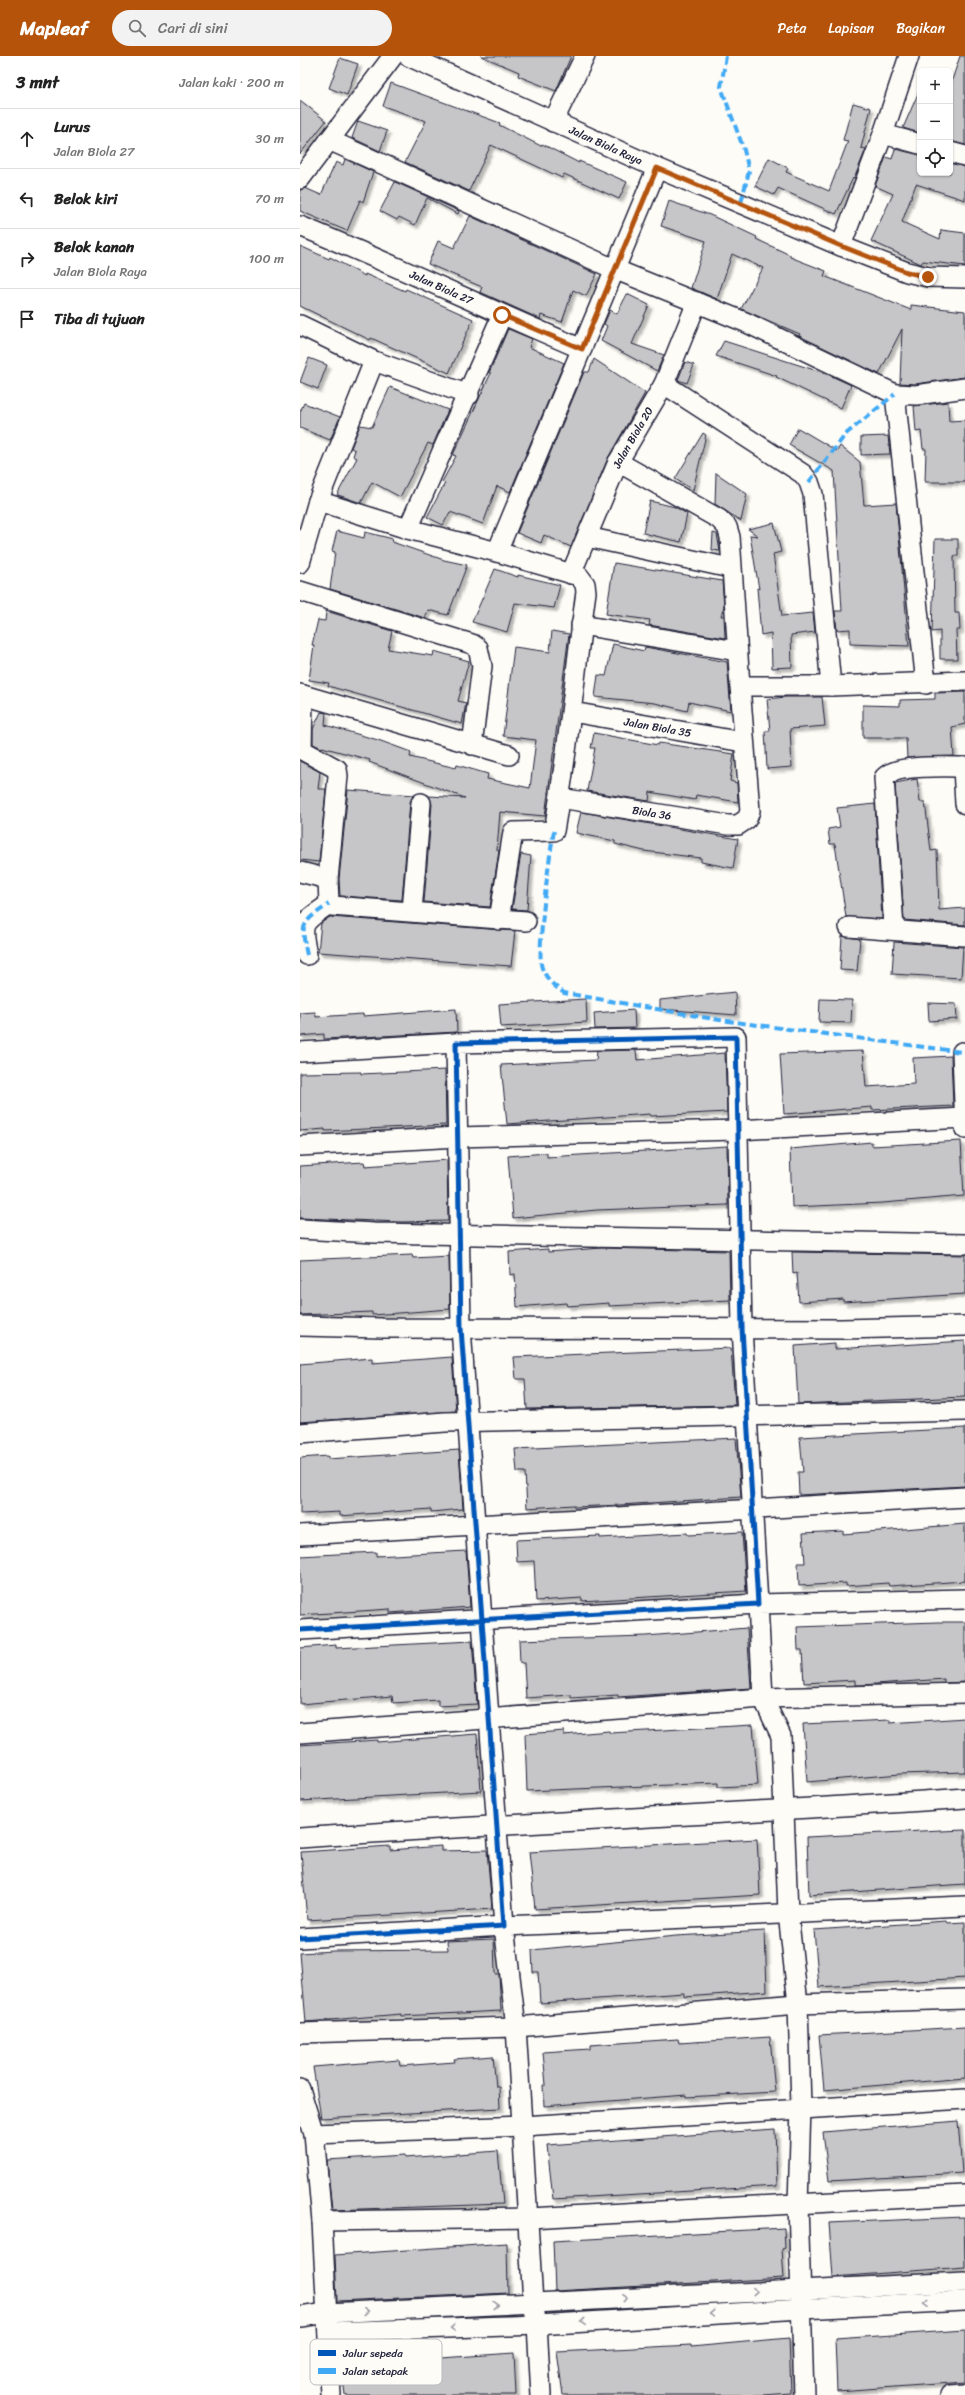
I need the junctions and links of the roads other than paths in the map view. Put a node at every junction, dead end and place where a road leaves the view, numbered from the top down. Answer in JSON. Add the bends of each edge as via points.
{"nodes":[{"id":1,"x":393,"y":56,"type":"edge"},
{"id":2,"x":408,"y":56,"type":"edge"},
{"id":3,"x":585,"y":56,"type":"edge"},
{"id":4,"x":909,"y":56,"type":"edge"},
{"id":5,"x":553,"y":122,"type":"junction"},
{"id":6,"x":883,"y":134,"type":"junction"},
{"id":7,"x":329,"y":140,"type":"junction"},
{"id":8,"x":917,"y":143,"type":"edge"},
{"id":9,"x":953,"y":153,"type":"edge"},
{"id":10,"x":965,"y":156,"type":"edge"},
{"id":11,"x":657,"y":168,"type":"junction"},
{"id":12,"x":300,"y":179,"type":"edge"},
{"id":13,"x":300,"y":226,"type":"edge"},
{"id":14,"x":841,"y":246,"type":"junction"},
{"id":15,"x":614,"y":269,"type":"junction"},
{"id":16,"x":965,"y":278,"type":"edge"},
{"id":17,"x":697,"y":302,"type":"junction"},
{"id":18,"x":502,"y":315,"type":"junction"},
{"id":19,"x":300,"y":325,"type":"edge"},
{"id":20,"x":582,"y":349,"type":"junction"},
{"id":21,"x":374,"y":361,"type":"junction"},
{"id":22,"x":664,"y":384,"type":"junction"},
{"id":23,"x":965,"y":388,"type":"edge"},
{"id":24,"x":895,"y":394,"type":"junction"},
{"id":25,"x":469,"y":395,"type":"junction"},
{"id":26,"x":618,"y":462,"type":"junction"},
{"id":27,"x":318,"y":501,"type":"junction"},
{"id":28,"x":408,"y":529,"type":"junction"},
{"id":29,"x":588,"y":537,"type":"junction"},
{"id":30,"x":497,"y":552,"type":"junction"},
{"id":31,"x":300,"y":563,"type":"edge"},
{"id":32,"x":730,"y":568,"type":"junction"},
{"id":33,"x":571,"y":574,"type":"junction"},
{"id":34,"x":300,"y":591,"type":"edge"},
{"id":35,"x":581,"y":625,"type":"junction"},
{"id":36,"x":737,"y":651,"type":"junction"},
{"id":37,"x":965,"y":681,"type":"edge"},
{"id":38,"x":926,"y":684,"type":"junction"},
{"id":39,"x":740,"y":686,"type":"junction"},
{"id":40,"x":831,"y":686,"type":"junction"},
{"id":41,"x":301,"y":695,"type":"edge"},
{"id":42,"x":572,"y":712,"type":"junction"},
{"id":43,"x":743,"y":742,"type":"junction"},
{"id":44,"x":472,"y":745,"type":"junction"},
{"id":45,"x":509,"y":755,"type":"dead end"},
{"id":46,"x":964,"y":767,"type":"edge"},
{"id":47,"x":560,"y":798,"type":"junction"},
{"id":48,"x":421,"y":803,"type":"dead end"},
{"id":49,"x":965,"y":804,"type":"edge"},
{"id":50,"x":300,"y":872,"type":"edge"},
{"id":51,"x":328,"y":879,"type":"junction"},
{"id":52,"x":329,"y":904,"type":"junction"},
{"id":53,"x":412,"y":911,"type":"junction"},
{"id":54,"x":499,"y":920,"type":"junction"},
{"id":55,"x":526,"y":921,"type":"dead end"},
{"id":56,"x":849,"y":927,"type":"dead end"},
{"id":57,"x":894,"y":929,"type":"junction"},
{"id":58,"x":965,"y":936,"type":"edge"},
{"id":59,"x":307,"y":955,"type":"dead end"},
{"id":60,"x":456,"y":1043,"type":"junction"},
{"id":61,"x":300,"y":1052,"type":"edge"},
{"id":62,"x":962,"y":1052,"type":"dead end"},
{"id":63,"x":965,"y":1123,"type":"edge"},
{"id":64,"x":738,"y":1130,"type":"junction"},
{"id":65,"x":456,"y":1137,"type":"junction"},
{"id":66,"x":300,"y":1146,"type":"edge"},
{"id":67,"x":300,"y":1229,"type":"edge"},
{"id":68,"x":460,"y":1235,"type":"junction"},
{"id":69,"x":740,"y":1241,"type":"junction"},
{"id":70,"x":965,"y":1244,"type":"edge"},
{"id":71,"x":300,"y":1326,"type":"edge"},
{"id":72,"x":965,"y":1326,"type":"edge"},
{"id":73,"x":462,"y":1328,"type":"junction"},
{"id":74,"x":742,"y":1328,"type":"junction"},
{"id":75,"x":965,"y":1411,"type":"edge"},
{"id":76,"x":747,"y":1415,"type":"junction"},
{"id":77,"x":468,"y":1421,"type":"junction"},
{"id":78,"x":300,"y":1433,"type":"edge"},
{"id":79,"x":965,"y":1497,"type":"edge"},
{"id":80,"x":752,"y":1510,"type":"junction"},
{"id":81,"x":476,"y":1525,"type":"junction"},
{"id":82,"x":300,"y":1535,"type":"edge"},
{"id":83,"x":965,"y":1599,"type":"edge"},
{"id":84,"x":758,"y":1604,"type":"junction"},
{"id":85,"x":482,"y":1620,"type":"junction"},
{"id":86,"x":300,"y":1630,"type":"edge"},
{"id":87,"x":965,"y":1693,"type":"edge"},
{"id":88,"x":763,"y":1698,"type":"junction"},
{"id":89,"x":489,"y":1718,"type":"junction"},
{"id":90,"x":300,"y":1733,"type":"edge"},
{"id":91,"x":965,"y":1798,"type":"edge"},
{"id":92,"x":785,"y":1811,"type":"junction"},
{"id":93,"x":497,"y":1824,"type":"junction"},
{"id":94,"x":300,"y":1838,"type":"edge"},
{"id":95,"x":965,"y":1906,"type":"edge"},
{"id":96,"x":788,"y":1913,"type":"junction"},
{"id":97,"x":504,"y":1926,"type":"junction"},
{"id":98,"x":300,"y":1938,"type":"edge"},
{"id":99,"x":965,"y":1999,"type":"edge"},
{"id":100,"x":798,"y":2004,"type":"junction"},
{"id":101,"x":516,"y":2027,"type":"junction"},
{"id":102,"x":300,"y":2033,"type":"edge"},
{"id":103,"x":300,"y":2089,"type":"edge"},
{"id":104,"x":965,"y":2099,"type":"edge"},
{"id":105,"x":800,"y":2107,"type":"junction"},
{"id":106,"x":522,"y":2126,"type":"junction"},
{"id":107,"x":314,"y":2134,"type":"junction"},
{"id":108,"x":965,"y":2195,"type":"edge"},
{"id":109,"x":798,"y":2204,"type":"junction"},
{"id":110,"x":529,"y":2218,"type":"junction"},
{"id":111,"x":322,"y":2221,"type":"junction"},
{"id":112,"x":965,"y":2282,"type":"edge"},
{"id":113,"x":800,"y":2289,"type":"junction"},
{"id":114,"x":965,"y":2301,"type":"edge"},
{"id":115,"x":533,"y":2303,"type":"junction"},
{"id":116,"x":801,"y":2309,"type":"junction"},
{"id":117,"x":327,"y":2313,"type":"junction"},
{"id":118,"x":300,"y":2317,"type":"edge"},
{"id":119,"x":537,"y":2325,"type":"junction"},
{"id":120,"x":328,"y":2332,"type":"junction"},
{"id":121,"x":328,"y":2339,"type":"edge"},
{"id":122,"x":331,"y":2385,"type":"edge"},
{"id":123,"x":965,"y":2394,"type":"edge"},
{"id":124,"x":331,"y":2395,"type":"edge"},
{"id":125,"x":541,"y":2395,"type":"edge"},
{"id":126,"x":804,"y":2395,"type":"edge"},
{"id":127,"x":950,"y":2395,"type":"edge"}],
"edges":[{"from":1,"to":7,"type":"street"},
{"from":2,"to":5,"type":"street","name":"Jalan Biola Raya"},
{"from":3,"to":5,"type":"street"},
{"from":4,"to":6,"type":"street"},
{"from":5,"to":11,"type":"street","name":"Jalan Biola Raya"},
{"from":6,"to":8,"type":"street"},
{"from":6,"to":14,"type":"street"},
{"from":7,"to":12,"type":"street"},
{"from":7,"to":15,"type":"street"},
{"from":9,"to":10,"type":"street"},
{"from":11,"to":14,"type":"street","name":"Jalan Biola Raya"},
{"from":11,"to":15,"type":"street"},
{"from":13,"to":18,"type":"street","name":"Jalan Biola 27","via":[[388,262]]},
{"from":14,"to":16,"type":"street","name":"Jalan Biola Raya","via":[[907,272],[928,277]]},
{"from":15,"to":17,"type":"street"},
{"from":15,"to":20,"type":"street"},
{"from":17,"to":22,"type":"street","name":"Jalan Biola 20"},
{"from":17,"to":24,"type":"street","via":[[745,322]]},
{"from":18,"to":20,"type":"street","name":"Jalan Biola 27"},
{"from":18,"to":25,"type":"street"},
{"from":19,"to":21,"type":"street"},
{"from":20,"to":30,"type":"street"},
{"from":21,"to":25,"type":"street"},
{"from":21,"to":27,"type":"street"},
{"from":22,"to":26,"type":"street","name":"Jalan Biola 20"},
{"from":22,"to":40,"type":"street","via":[[803,474],[809,482],[813,494]]},
{"from":23,"to":24,"type":"street","via":[[916,395]]},
{"from":24,"to":38,"type":"street"},
{"from":25,"to":28,"type":"street"},
{"from":26,"to":29,"type":"street","name":"Jalan Biola 20"},
{"from":26,"to":32,"type":"street","via":[[723,523],[729,532]]},
{"from":27,"to":28,"type":"street"},
{"from":27,"to":31,"type":"street"},
{"from":28,"to":30,"type":"street"},
{"from":29,"to":32,"type":"street"},
{"from":29,"to":33,"type":"street","name":"Jalan Biola 20"},
{"from":30,"to":33,"type":"street"},
{"from":32,"to":36,"type":"street"},
{"from":33,"to":35,"type":"street","via":[[579,576],[585,584]]},
{"from":34,"to":44,"type":"street","via":[[478,648],[482,666]]},
{"from":35,"to":36,"type":"street"},
{"from":35,"to":42,"type":"street"},
{"from":36,"to":39,"type":"street"},
{"from":37,"to":38,"type":"street"},
{"from":38,"to":40,"type":"street"},
{"from":39,"to":40,"type":"street"},
{"from":39,"to":43,"type":"street"},
{"from":41,"to":44,"type":"street"},
{"from":41,"to":51,"type":"street","via":[[302,750],[337,769]]},
{"from":42,"to":43,"type":"street","name":"Jalan Biola 35"},
{"from":42,"to":47,"type":"street"},
{"from":43,"to":47,"type":"street","name":"Biola 36","via":[[750,811],[743,823],[728,825]]},
{"from":44,"to":45,"type":"street"},
{"from":46,"to":49,"type":"street"},
{"from":46,"to":57,"type":"street","via":[[901,769],[888,773],[884,778]]},
{"from":47,"to":54,"type":"street","via":[[554,831],[513,832]]},
{"from":48,"to":53,"type":"street"},
{"from":50,"to":51,"type":"street"},
{"from":51,"to":52,"type":"street"},
{"from":52,"to":53,"type":"street"},
{"from":52,"to":59,"type":"street","via":[[306,920],[302,933]]},
{"from":53,"to":54,"type":"street"},
{"from":54,"to":55,"type":"street"},
{"from":56,"to":57,"type":"street"},
{"from":57,"to":58,"type":"street"},
{"from":60,"to":61,"type":"street"},
{"from":60,"to":64,"type":"street","via":[[736,1037]]},
{"from":60,"to":65,"type":"street"},
{"from":62,"to":63,"type":"street"},
{"from":63,"to":64,"type":"street"},
{"from":64,"to":65,"type":"street"},
{"from":64,"to":69,"type":"street"},
{"from":65,"to":66,"type":"street"},
{"from":65,"to":68,"type":"street"},
{"from":67,"to":68,"type":"street"},
{"from":68,"to":69,"type":"street"},
{"from":68,"to":73,"type":"street"},
{"from":69,"to":70,"type":"street"},
{"from":69,"to":74,"type":"street"},
{"from":71,"to":73,"type":"street"},
{"from":72,"to":74,"type":"street"},
{"from":73,"to":74,"type":"street"},
{"from":73,"to":77,"type":"street"},
{"from":74,"to":76,"type":"street"},
{"from":75,"to":76,"type":"street"},
{"from":76,"to":77,"type":"street"},
{"from":76,"to":80,"type":"street"},
{"from":77,"to":78,"type":"street"},
{"from":77,"to":81,"type":"street"},
{"from":79,"to":80,"type":"street"},
{"from":80,"to":81,"type":"street"},
{"from":80,"to":84,"type":"street"},
{"from":81,"to":82,"type":"street"},
{"from":81,"to":85,"type":"street"},
{"from":83,"to":84,"type":"street"},
{"from":84,"to":85,"type":"street"},
{"from":84,"to":88,"type":"street"},
{"from":85,"to":86,"type":"street"},
{"from":85,"to":89,"type":"street"},
{"from":87,"to":88,"type":"street"},
{"from":88,"to":89,"type":"street"},
{"from":88,"to":92,"type":"street","via":[[782,1736]]},
{"from":89,"to":90,"type":"street"},
{"from":89,"to":93,"type":"street"},
{"from":91,"to":92,"type":"street"},
{"from":92,"to":93,"type":"street"},
{"from":92,"to":96,"type":"street"},
{"from":93,"to":94,"type":"street"},
{"from":93,"to":97,"type":"street"},
{"from":95,"to":96,"type":"street"},
{"from":96,"to":97,"type":"street"},
{"from":96,"to":100,"type":"street"},
{"from":97,"to":98,"type":"street"},
{"from":97,"to":101,"type":"street"},
{"from":99,"to":100,"type":"street"},
{"from":100,"to":101,"type":"street"},
{"from":100,"to":105,"type":"street"},
{"from":101,"to":102,"type":"street"},
{"from":101,"to":106,"type":"street"},
{"from":103,"to":107,"type":"street"},
{"from":104,"to":105,"type":"street"},
{"from":105,"to":106,"type":"street"},
{"from":105,"to":109,"type":"street"},
{"from":106,"to":107,"type":"street"},
{"from":106,"to":110,"type":"street"},
{"from":107,"to":111,"type":"street"},
{"from":108,"to":109,"type":"street"},
{"from":109,"to":110,"type":"street"},
{"from":109,"to":113,"type":"street"},
{"from":110,"to":111,"type":"street"},
{"from":110,"to":115,"type":"street"},
{"from":111,"to":117,"type":"street"},
{"from":112,"to":113,"type":"street"},
{"from":115,"to":113,"type":"street","one_way":true},
{"from":113,"to":116,"type":"street"},
{"from":114,"to":116,"type":"street","one_way":true},
{"from":117,"to":115,"type":"street","one_way":true},
{"from":115,"to":119,"type":"street"},
{"from":116,"to":119,"type":"street","one_way":true},
{"from":116,"to":126,"type":"street"},
{"from":117,"to":118,"type":"street"},
{"from":117,"to":120,"type":"street"},
{"from":119,"to":120,"type":"street","one_way":true},
{"from":119,"to":125,"type":"street"},
{"from":120,"to":121,"type":"street"},
{"from":122,"to":124,"type":"street"},
{"from":123,"to":127,"type":"street"}]}
